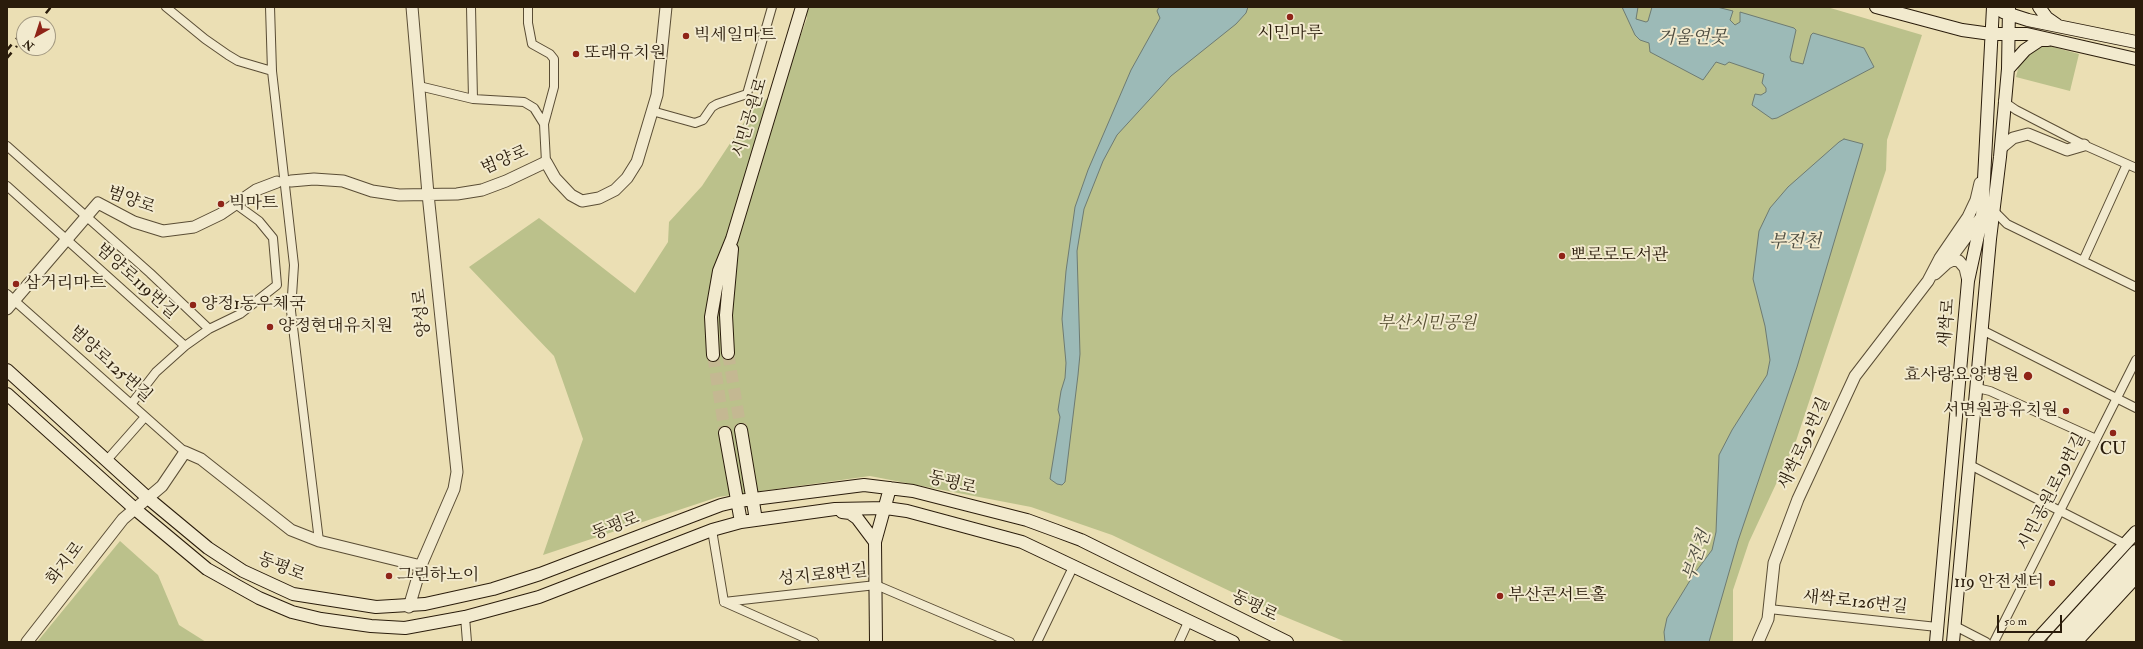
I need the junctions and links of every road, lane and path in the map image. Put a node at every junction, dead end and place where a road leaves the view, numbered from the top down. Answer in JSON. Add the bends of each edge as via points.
{"nodes":[{"id":1,"x":166,"y":7,"type":"edge"},
{"id":2,"x":270,"y":7,"type":"edge"},
{"id":3,"x":412,"y":7,"type":"edge"},
{"id":4,"x":471,"y":7,"type":"edge"},
{"id":5,"x":528,"y":7,"type":"edge"},
{"id":6,"x":666,"y":7,"type":"edge"},
{"id":7,"x":772,"y":7,"type":"edge"},
{"id":8,"x":802,"y":7,"type":"edge"},
{"id":9,"x":1876,"y":7,"type":"edge"},
{"id":10,"x":2039,"y":7,"type":"edge"},
{"id":11,"x":1991,"y":8,"type":"edge"},
{"id":12,"x":2009,"y":10,"type":"edge"},
{"id":13,"x":2059,"y":27,"type":"junction"},
{"id":14,"x":1991,"y":34,"type":"junction"},
{"id":15,"x":2009,"y":34,"type":"junction"},
{"id":16,"x":2060,"y":40,"type":"junction"},
{"id":17,"x":2136,"y":42,"type":"edge"},
{"id":18,"x":2136,"y":59,"type":"edge"},
{"id":19,"x":2008,"y":69,"type":"junction"},
{"id":20,"x":272,"y":71,"type":"junction"},
{"id":21,"x":419,"y":86,"type":"junction"},
{"id":22,"x":473,"y":99,"type":"junction"},
{"id":23,"x":2003,"y":101,"type":"junction"},
{"id":24,"x":652,"y":111,"type":"junction"},
{"id":25,"x":544,"y":124,"type":"junction"},
{"id":26,"x":2084,"y":145,"type":"junction"},
{"id":27,"x":7,"y":146,"type":"edge"},
{"id":28,"x":2001,"y":148,"type":"junction"},
{"id":29,"x":1985,"y":157,"type":"junction"},
{"id":30,"x":546,"y":162,"type":"junction"},
{"id":31,"x":2128,"y":164,"type":"junction"},
{"id":32,"x":2136,"y":168,"type":"edge"},
{"id":33,"x":291,"y":181,"type":"dead end"},
{"id":34,"x":277,"y":182,"type":"dead end"},
{"id":35,"x":7,"y":186,"type":"edge"},
{"id":36,"x":428,"y":194,"type":"junction"},
{"id":37,"x":237,"y":205,"type":"junction"},
{"id":38,"x":1994,"y":211,"type":"junction"},
{"id":39,"x":87,"y":216,"type":"junction"},
{"id":40,"x":1982,"y":217,"type":"junction"},
{"id":41,"x":67,"y":239,"type":"junction"},
{"id":42,"x":732,"y":239,"type":"junction"},
{"id":43,"x":2083,"y":261,"type":"junction"},
{"id":44,"x":1948,"y":263,"type":"junction"},
{"id":45,"x":1928,"y":281,"type":"junction"},
{"id":46,"x":1968,"y":281,"type":"junction"},
{"id":47,"x":292,"y":284,"type":"junction"},
{"id":48,"x":277,"y":285,"type":"junction"},
{"id":49,"x":2136,"y":287,"type":"edge"},
{"id":50,"x":9,"y":301,"type":"edge"},
{"id":51,"x":209,"y":329,"type":"junction"},
{"id":52,"x":1982,"y":330,"type":"junction"},
{"id":53,"x":185,"y":346,"type":"junction"},
{"id":54,"x":728,"y":353,"type":"tunnel mouth"},
{"id":55,"x":712,"y":355,"type":"tunnel mouth"},
{"id":56,"x":2136,"y":360,"type":"edge"},
{"id":57,"x":7,"y":370,"type":"edge"},
{"id":58,"x":1977,"y":388,"type":"junction"},
{"id":59,"x":7,"y":394,"type":"edge"},
{"id":60,"x":2117,"y":398,"type":"junction"},
{"id":61,"x":132,"y":403,"type":"junction"},
{"id":62,"x":2136,"y":408,"type":"edge"},
{"id":63,"x":145,"y":416,"type":"junction"},
{"id":64,"x":741,"y":430,"type":"tunnel mouth"},
{"id":65,"x":725,"y":433,"type":"tunnel mouth"},
{"id":66,"x":2096,"y":439,"type":"junction"},
{"id":67,"x":184,"y":452,"type":"junction"},
{"id":68,"x":107,"y":460,"type":"junction"},
{"id":69,"x":1970,"y":465,"type":"junction"},
{"id":70,"x":890,"y":488,"type":"junction"},
{"id":71,"x":753,"y":498,"type":"junction"},
{"id":72,"x":149,"y":499,"type":"junction"},
{"id":73,"x":738,"y":501,"type":"junction"},
{"id":74,"x":886,"y":508,"type":"junction"},
{"id":75,"x":135,"y":509,"type":"junction"},
{"id":76,"x":835,"y":509,"type":"junction"},
{"id":77,"x":2060,"y":511,"type":"junction"},
{"id":78,"x":756,"y":520,"type":"junction"},
{"id":79,"x":741,"y":522,"type":"junction"},
{"id":80,"x":712,"y":530,"type":"junction"},
{"id":81,"x":2136,"y":532,"type":"edge"},
{"id":82,"x":319,"y":541,"type":"junction"},
{"id":83,"x":875,"y":542,"type":"junction"},
{"id":84,"x":2125,"y":544,"type":"junction"},
{"id":85,"x":2136,"y":551,"type":"edge"},
{"id":86,"x":2136,"y":564,"type":"edge"},
{"id":87,"x":1074,"y":565,"type":"junction"},
{"id":88,"x":421,"y":566,"type":"junction"},
{"id":89,"x":2134,"y":582,"type":"edge"},
{"id":90,"x":876,"y":585,"type":"junction"},
{"id":91,"x":724,"y":602,"type":"junction"},
{"id":92,"x":409,"y":606,"type":"junction"},
{"id":93,"x":1769,"y":609,"type":"junction"},
{"id":94,"x":465,"y":617,"type":"junction"},
{"id":95,"x":1189,"y":620,"type":"junction"},
{"id":96,"x":1955,"y":626,"type":"junction"},
{"id":97,"x":1937,"y":627,"type":"junction"},
{"id":98,"x":27,"y":642,"type":"edge"},
{"id":99,"x":467,"y":642,"type":"edge"},
{"id":100,"x":814,"y":642,"type":"edge"},
{"id":101,"x":876,"y":642,"type":"edge"},
{"id":102,"x":1010,"y":642,"type":"edge"},
{"id":103,"x":1037,"y":642,"type":"edge"},
{"id":104,"x":1179,"y":642,"type":"edge"},
{"id":105,"x":1233,"y":642,"type":"edge"},
{"id":106,"x":1287,"y":642,"type":"edge"},
{"id":107,"x":1758,"y":642,"type":"edge"},
{"id":108,"x":1936,"y":642,"type":"edge"},
{"id":109,"x":1953,"y":642,"type":"edge"},
{"id":110,"x":1986,"y":642,"type":"edge"},
{"id":111,"x":1994,"y":642,"type":"edge"},
{"id":112,"x":2035,"y":642,"type":"edge"},
{"id":113,"x":2053,"y":642,"type":"edge"},
{"id":114,"x":2064,"y":642,"type":"edge"},
{"id":115,"x":2076,"y":642,"type":"edge"}],
"edges":[{"from":1,"to":20,"type":"street","via":[[204,39],[228,55]]},
{"from":2,"to":20,"type":"street"},
{"from":3,"to":21,"type":"street","name":"양성로"},
{"from":4,"to":22,"type":"street"},
{"from":5,"to":25,"type":"street","via":[[532,44],[554,59],[554,87]]},
{"from":6,"to":24,"type":"street","name":"범양로","via":[[657,95]]},
{"from":7,"to":24,"type":"street","via":[[747,94],[717,104],[703,120],[695,123]]},
{"from":8,"to":42,"type":"main road","name":"시민공원로"},
{"from":9,"to":14,"type":"main road","via":[[1962,30]]},
{"from":10,"to":13,"type":"main road","via":[[2047,18]]},
{"from":11,"to":12,"type":"main road"},
{"from":11,"to":14,"type":"main road","name":"새싹로"},
{"from":12,"to":13,"type":"main road"},
{"from":12,"to":15,"type":"main road","name":"새싹로"},
{"from":13,"to":17,"type":"main road"},
{"from":14,"to":15,"type":"main road"},
{"from":14,"to":29,"type":"main road","name":"새싹로"},
{"from":15,"to":16,"type":"main road","via":[[2027,34]]},
{"from":15,"to":19,"type":"main road","name":"새싹로"},
{"from":16,"to":18,"type":"main road"},
{"from":16,"to":19,"type":"main road","via":[[2040,40],[2015,59]]},
{"from":19,"to":23,"type":"main road","name":"새싹로"},
{"from":20,"to":47,"type":"street","via":[[294,265]]},
{"from":21,"to":22,"type":"street"},
{"from":21,"to":36,"type":"street","name":"양성로"},
{"from":22,"to":25,"type":"street","via":[[524,102],[534,108]]},
{"from":23,"to":26,"type":"street"},
{"from":23,"to":28,"type":"main road","name":"새싹로"},
{"from":24,"to":30,"type":"street","name":"범양로","via":[[636,162],[627,178],[614,190],[599,198],[582,201],[570,196]]},
{"from":25,"to":30,"type":"street"},
{"from":26,"to":28,"type":"street","via":[[2067,150],[2028,134],[2013,138]]},
{"from":26,"to":31,"type":"street"},
{"from":27,"to":39,"type":"street"},
{"from":28,"to":38,"type":"main road","name":"새싹로"},
{"from":29,"to":40,"type":"main road","name":"새싹로"},
{"from":29,"to":45,"type":"street","name":"새싹로92번길","via":[[1976,200]]},
{"from":30,"to":36,"type":"street","name":"범양로","via":[[482,190],[457,194]]},
{"from":31,"to":32,"type":"street"},
{"from":31,"to":43,"type":"street"},
{"from":33,"to":36,"type":"street","name":"범양로","via":[[343,181],[372,191]]},
{"from":34,"to":37,"type":"street","name":"범양로","via":[[256,190]]},
{"from":35,"to":41,"type":"street","name":"범양로119번길"},
{"from":36,"to":88,"type":"street","name":"양성로","via":[[457,472],[454,489]]},
{"from":37,"to":39,"type":"street","name":"범양로","via":[[194,227],[163,231],[134,222],[98,203]]},
{"from":37,"to":48,"type":"street","via":[[259,221],[273,238]]},
{"from":38,"to":40,"type":"street","name":"새싹로92번길"},
{"from":38,"to":43,"type":"street","via":[[2007,224]]},
{"from":38,"to":52,"type":"main road","name":"새싹로"},
{"from":39,"to":41,"type":"street","name":"범양로"},
{"from":39,"to":51,"type":"street"},
{"from":40,"to":44,"type":"street","name":"새싹로92번길"},
{"from":40,"to":46,"type":"main road","name":"새싹로"},
{"from":41,"to":50,"type":"street","name":"범양로"},
{"from":41,"to":53,"type":"street","name":"범양로119번길"},
{"from":42,"to":54,"type":"main road","name":"시민공원로","via":[[726,316]]},
{"from":42,"to":55,"type":"main road","name":"시민공원로","via":[[719,271],[711,317]]},
{"from":43,"to":49,"type":"street"},
{"from":44,"to":45,"type":"street","name":"새싹로92번길"},
{"from":44,"to":46,"type":"street","via":[[1953,260],[1959,261],[1965,268]]},
{"from":45,"to":93,"type":"street","name":"새싹로92번길","via":[[1855,376],[1798,499],[1774,563]]},
{"from":46,"to":97,"type":"main road","name":"새싹로"},
{"from":47,"to":48,"type":"street"},
{"from":47,"to":82,"type":"street","via":[[291,311]]},
{"from":48,"to":51,"type":"street","via":[[240,314]]},
{"from":50,"to":61,"type":"street","name":"범양로125번길"},
{"from":51,"to":53,"type":"street"},
{"from":52,"to":58,"type":"main road","name":"새싹로"},
{"from":52,"to":60,"type":"street"},
{"from":53,"to":61,"type":"street","via":[[156,372]]},
{"from":56,"to":60,"type":"street","name":"시민공원로19번길"},
{"from":57,"to":68,"type":"main road","name":"동평로"},
{"from":58,"to":66,"type":"street","via":[[1990,391]]},
{"from":58,"to":69,"type":"main road","name":"새싹로"},
{"from":59,"to":75,"type":"main road","name":"동평로"},
{"from":60,"to":62,"type":"street"},
{"from":60,"to":66,"type":"street","name":"시민공원로19번길"},
{"from":61,"to":63,"type":"street","name":"범양로125번길"},
{"from":63,"to":67,"type":"street","name":"범양로125번길"},
{"from":63,"to":68,"type":"street"},
{"from":64,"to":71,"type":"main road"},
{"from":65,"to":73,"type":"main road"},
{"from":66,"to":77,"type":"street","name":"시민공원로19번길"},
{"from":67,"to":72,"type":"street","name":"화지로","via":[[162,486]]},
{"from":67,"to":82,"type":"street","via":[[201,459],[291,530]]},
{"from":68,"to":72,"type":"main road","name":"동평로"},
{"from":69,"to":77,"type":"street"},
{"from":69,"to":96,"type":"main road","name":"새싹로"},
{"from":70,"to":71,"type":"main road","name":"동평로","via":[[864,485]]},
{"from":70,"to":74,"type":"main road"},
{"from":70,"to":106,"type":"main road","name":"동평로","via":[[982,508],[1057,531],[1095,547]]},
{"from":71,"to":73,"type":"main road","name":"동평로"},
{"from":71,"to":78,"type":"main road"},
{"from":72,"to":75,"type":"street","name":"화지로"},
{"from":72,"to":92,"type":"main road","name":"동평로","via":[[208,548],[243,571],[293,594],[376,607]]},
{"from":73,"to":79,"type":"main road"},
{"from":73,"to":92,"type":"main road","name":"동평로","via":[[540,574],[493,589]]},
{"from":74,"to":76,"type":"main road","name":"동평로"},
{"from":74,"to":83,"type":"main road"},
{"from":74,"to":87,"type":"main road","name":"동평로","via":[[915,513],[1022,542]]},
{"from":75,"to":94,"type":"main road","name":"동평로","via":[[207,569],[238,587],[292,612],[351,624],[390,628],[405,628]]},
{"from":75,"to":98,"type":"street","name":"화지로","via":[[123,519]]},
{"from":76,"to":78,"type":"main road","name":"동평로"},
{"from":76,"to":83,"type":"main road","via":[[857,518]]},
{"from":77,"to":84,"type":"street"},
{"from":77,"to":111,"type":"street","name":"시민공원로19번길"},
{"from":78,"to":79,"type":"main road","name":"동평로"},
{"from":79,"to":80,"type":"main road","name":"동평로"},
{"from":80,"to":91,"type":"street"},
{"from":80,"to":94,"type":"main road","name":"동평로","via":[[539,597]]},
{"from":81,"to":84,"type":"main road"},
{"from":82,"to":88,"type":"street"},
{"from":83,"to":90,"type":"main road"},
{"from":84,"to":112,"type":"main road"},
{"from":85,"to":113,"type":"main road"},
{"from":86,"to":114,"type":"main road"},
{"from":87,"to":95,"type":"main road","name":"동평로"},
{"from":87,"to":103,"type":"street"},
{"from":88,"to":92,"type":"street","name":"양성로"},
{"from":89,"to":115,"type":"main road"},
{"from":90,"to":91,"type":"street","name":"성지로8번길"},
{"from":90,"to":101,"type":"main road"},
{"from":90,"to":102,"type":"street","name":"성지로8번길"},
{"from":91,"to":100,"type":"street"},
{"from":93,"to":97,"type":"street","name":"새싹로126번길"},
{"from":93,"to":107,"type":"street","name":"새싹로92번길","via":[[1768,619]]},
{"from":94,"to":99,"type":"street"},
{"from":95,"to":104,"type":"street"},
{"from":95,"to":105,"type":"main road","name":"동평로"},
{"from":96,"to":109,"type":"main road","name":"새싹로"},
{"from":96,"to":110,"type":"street"},
{"from":97,"to":108,"type":"main road","name":"새싹로"}]}
